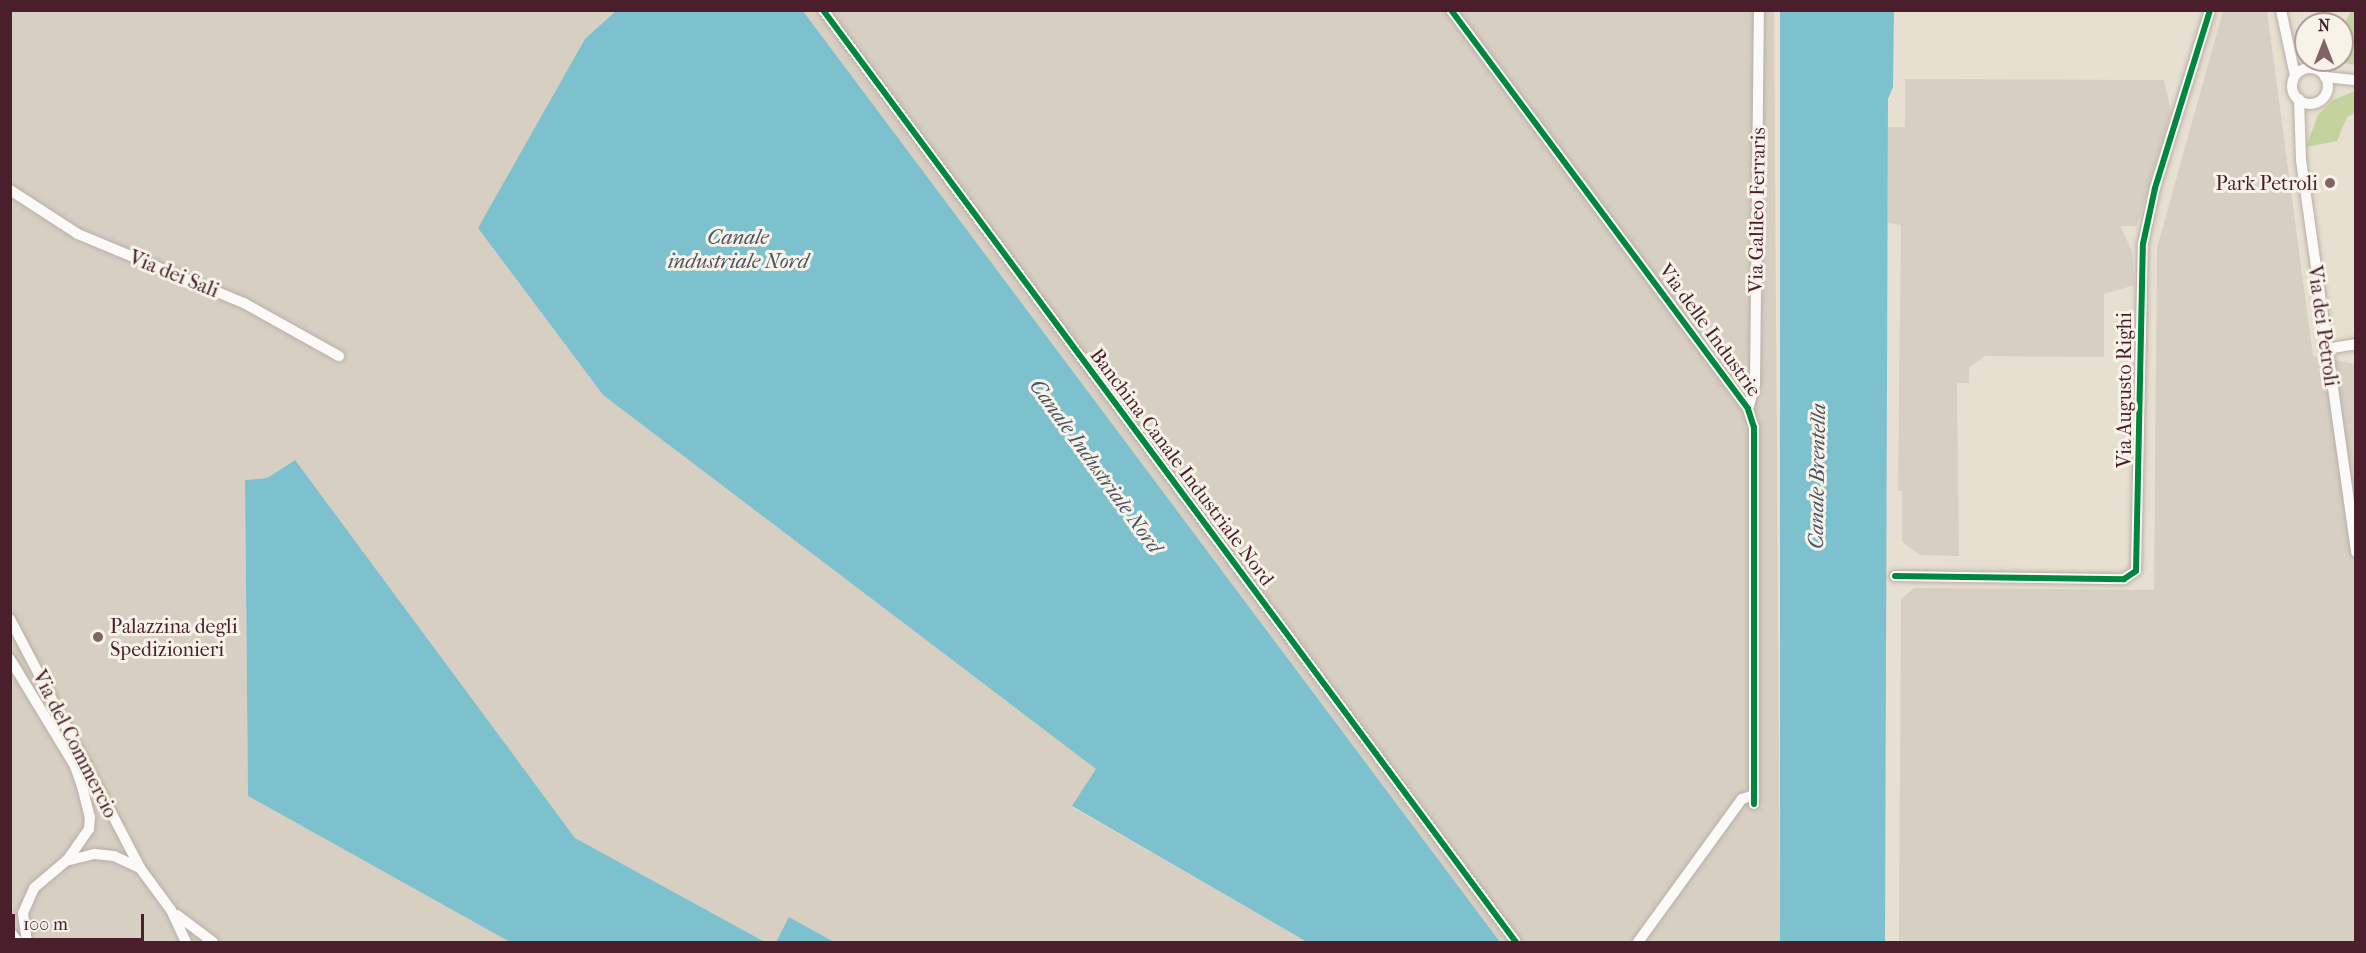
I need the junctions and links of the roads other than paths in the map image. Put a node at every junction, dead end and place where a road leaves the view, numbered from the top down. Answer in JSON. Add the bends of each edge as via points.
{"nodes":[{"id":1,"x":823,"y":10,"type":"edge"},
{"id":2,"x":1451,"y":10,"type":"edge"},
{"id":3,"x":1760,"y":10,"type":"edge"},
{"id":4,"x":2210,"y":10,"type":"edge"},
{"id":5,"x":2281,"y":10,"type":"edge"},
{"id":6,"x":2284,"y":34,"type":"junction"},
{"id":7,"x":2294,"y":47,"type":"edge"},
{"id":8,"x":2302,"y":72,"type":"edge"},
{"id":9,"x":2318,"y":72,"type":"edge"},
{"id":10,"x":2295,"y":76,"type":"junction"},
{"id":11,"x":2325,"y":76,"type":"junction"},
{"id":12,"x":2354,"y":80,"type":"edge"},
{"id":13,"x":2327,"y":91,"type":"junction"},
{"id":14,"x":2299,"y":99,"type":"junction"},
{"id":15,"x":2314,"y":103,"type":"junction"},
{"id":16,"x":2301,"y":160,"type":"junction"},
{"id":17,"x":10,"y":190,"type":"edge"},
{"id":18,"x":2355,"y":344,"type":"edge"},
{"id":19,"x":2326,"y":348,"type":"junction"},
{"id":20,"x":339,"y":356,"type":"dead end"},
{"id":21,"x":1748,"y":409,"type":"junction"},
{"id":22,"x":2355,"y":552,"type":"edge"},
{"id":23,"x":1895,"y":576,"type":"dead end"},
{"id":24,"x":10,"y":619,"type":"edge"},
{"id":25,"x":10,"y":659,"type":"edge"},
{"id":26,"x":66,"y":861,"type":"junction"},
{"id":27,"x":140,"y":868,"type":"junction"},
{"id":28,"x":171,"y":910,"type":"junction"},
{"id":29,"x":10,"y":932,"type":"edge"},
{"id":30,"x":18,"y":942,"type":"edge"},
{"id":31,"x":27,"y":942,"type":"edge"},
{"id":32,"x":186,"y":942,"type":"edge"},
{"id":33,"x":213,"y":942,"type":"edge"},
{"id":34,"x":1515,"y":942,"type":"edge"},
{"id":35,"x":1638,"y":942,"type":"edge"}],
"edges":[{"from":1,"to":34,"type":"street","name":"Banchina Canale Industriale Nord"},
{"from":2,"to":21,"type":"street","name":"Via delle Industrie"},
{"from":3,"to":21,"type":"street","name":"Via Galileo Ferraris","via":[[1755,384]]},
{"from":4,"to":23,"type":"street","name":"Via Augusto Righi","via":[[2155,188],[2143,244],[2140,560],[2136,571],[2124,579]]},
{"from":5,"to":6,"type":"street"},
{"from":6,"to":7,"type":"street"},
{"from":6,"to":10,"type":"street"},
{"from":8,"to":10,"type":"street"},
{"from":9,"to":11,"type":"street"},
{"from":10,"to":14,"type":"street","via":[[2293,86]]},
{"from":11,"to":12,"type":"street"},
{"from":11,"to":13,"type":"street"},
{"from":12,"to":13,"type":"street"},
{"from":13,"to":15,"type":"street"},
{"from":14,"to":15,"type":"street"},
{"from":14,"to":16,"type":"street","name":"Via dei Petroli"},
{"from":15,"to":16,"type":"street","via":[[2304,124]]},
{"from":16,"to":19,"type":"street","name":"Via dei Petroli"},
{"from":17,"to":20,"type":"street","name":"Via dei Sali","via":[[78,234],[244,303]]},
{"from":18,"to":19,"type":"street"},
{"from":19,"to":22,"type":"street","name":"Via dei Petroli"},
{"from":21,"to":35,"type":"street","name":"Via delle Industrie","via":[[1754,427],[1754,800],[1742,799]]},
{"from":24,"to":27,"type":"street","name":"Via del Commercio"},
{"from":25,"to":26,"type":"street","name":"Via del Commercio","via":[[75,766],[82,786],[90,817],[88,829]]},
{"from":26,"to":27,"type":"street","via":[[106,855]]},
{"from":26,"to":31,"type":"street","via":[[41,880],[29,897],[23,913]]},
{"from":27,"to":28,"type":"street","name":"Via del Commercio"},
{"from":28,"to":32,"type":"street"},
{"from":28,"to":33,"type":"street"},
{"from":29,"to":30,"type":"street"}]}
